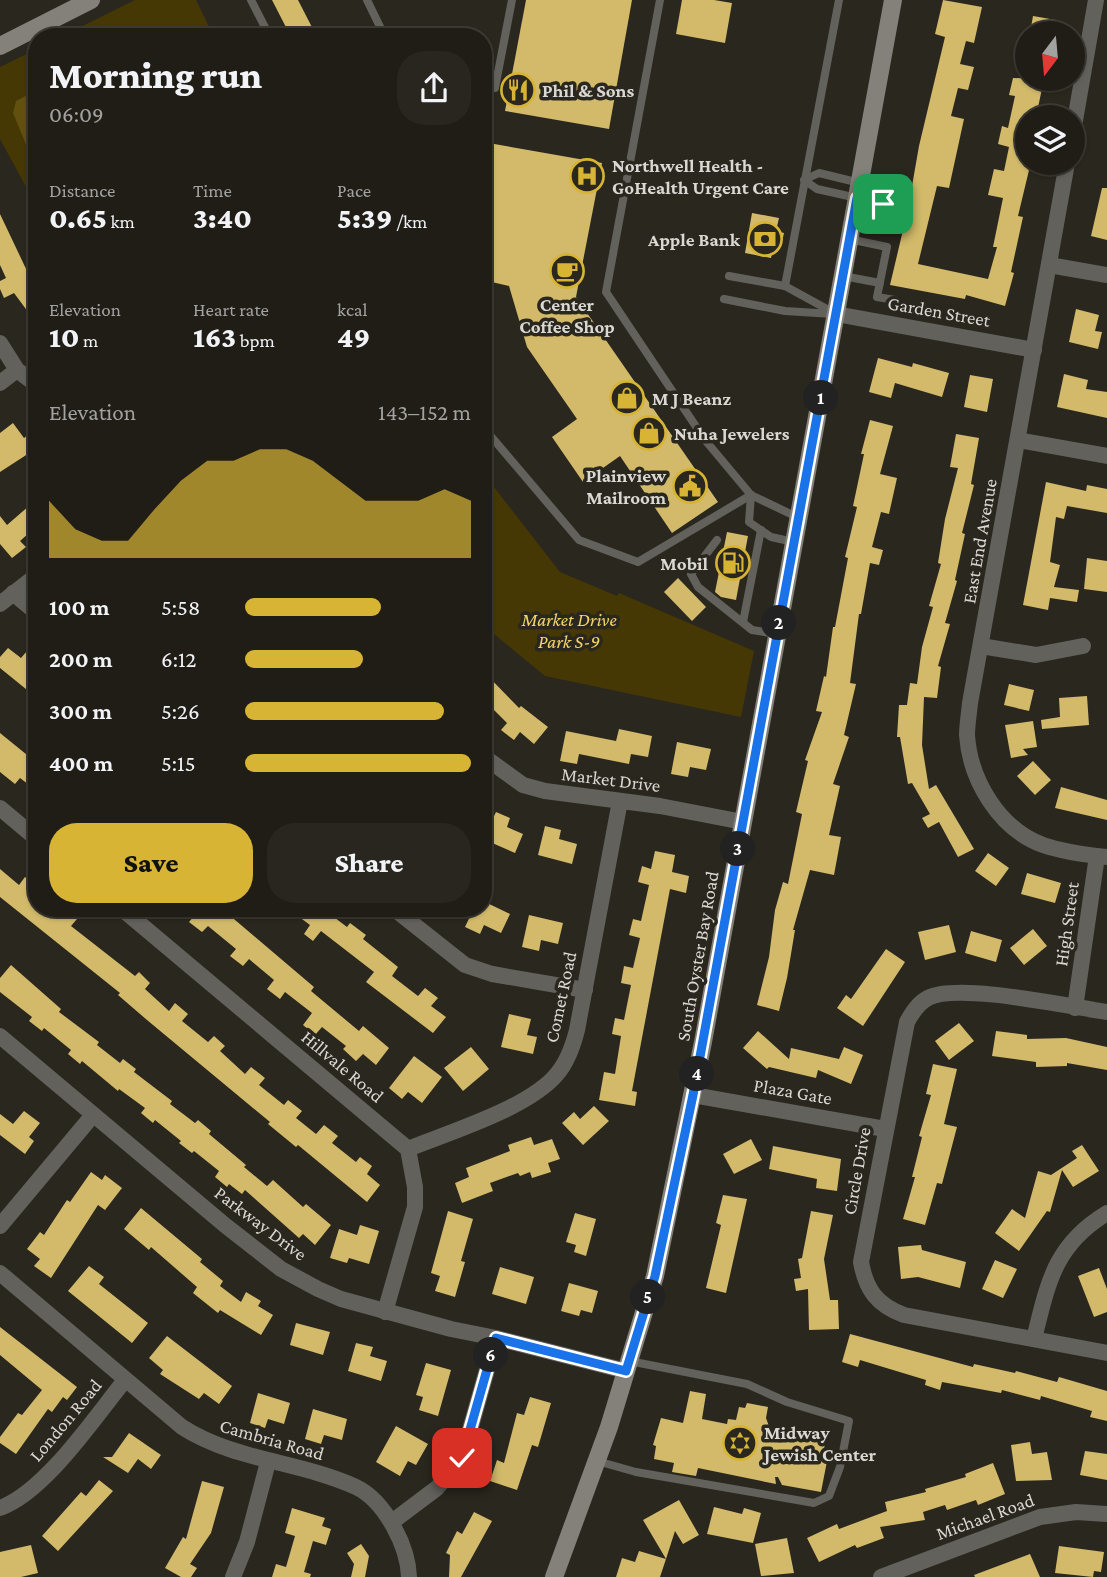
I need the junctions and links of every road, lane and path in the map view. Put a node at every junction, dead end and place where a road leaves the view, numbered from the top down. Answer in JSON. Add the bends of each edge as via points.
{"nodes":[{"id":1,"x":91,"y":0,"type":"edge"},
{"id":2,"x":251,"y":0,"type":"edge"},
{"id":3,"x":367,"y":0,"type":"edge"},
{"id":4,"x":512,"y":0,"type":"edge"},
{"id":5,"x":660,"y":0,"type":"edge"},
{"id":6,"x":839,"y":0,"type":"edge"},
{"id":7,"x":893,"y":0,"type":"edge"},
{"id":8,"x":1096,"y":0,"type":"edge"},
{"id":9,"x":37,"y":28,"type":"edge"},
{"id":10,"x":265,"y":28,"type":"edge"},
{"id":11,"x":381,"y":28,"type":"edge"},
{"id":12,"x":28,"y":33,"type":"edge"},
{"id":13,"x":0,"y":47,"type":"edge"},
{"id":14,"x":492,"y":88,"type":"edge"},
{"id":15,"x":1078,"y":105,"type":"edge"},
{"id":16,"x":1065,"y":175,"type":"edge"},
{"id":17,"x":804,"y":180,"type":"junction"},
{"id":18,"x":858,"y":191,"type":"junction"},
{"id":19,"x":902,"y":208,"type":"dead end"},
{"id":20,"x":849,"y":239,"type":"junction"},
{"id":21,"x":1049,"y":265,"type":"junction"},
{"id":22,"x":1107,"y":275,"type":"edge"},
{"id":23,"x":729,"y":276,"type":"dead end"},
{"id":24,"x":843,"y":276,"type":"junction"},
{"id":25,"x":880,"y":283,"type":"junction"},
{"id":26,"x":785,"y":286,"type":"junction"},
{"id":27,"x":724,"y":299,"type":"dead end"},
{"id":28,"x":895,"y":300,"type":"dead end"},
{"id":29,"x":836,"y":314,"type":"junction"},
{"id":30,"x":0,"y":343,"type":"edge"},
{"id":31,"x":1034,"y":349,"type":"junction"},
{"id":32,"x":17,"y":370,"type":"junction"},
{"id":33,"x":28,"y":378,"type":"edge"},
{"id":34,"x":0,"y":383,"type":"edge"},
{"id":35,"x":492,"y":438,"type":"edge"},
{"id":36,"x":1018,"y":440,"type":"junction"},
{"id":37,"x":1107,"y":456,"type":"edge"},
{"id":38,"x":751,"y":495,"type":"junction"},
{"id":39,"x":799,"y":518,"type":"junction"},
{"id":40,"x":761,"y":530,"type":"junction"},
{"id":41,"x":718,"y":540,"type":"dead end"},
{"id":42,"x":794,"y":542,"type":"junction"},
{"id":43,"x":28,"y":582,"type":"edge"},
{"id":44,"x":13,"y":593,"type":"junction"},
{"id":45,"x":0,"y":604,"type":"edge"},
{"id":46,"x":28,"y":605,"type":"edge"},
{"id":47,"x":743,"y":622,"type":"junction"},
{"id":48,"x":777,"y":634,"type":"junction"},
{"id":49,"x":981,"y":646,"type":"junction"},
{"id":50,"x":1083,"y":646,"type":"dead end"},
{"id":51,"x":492,"y":763,"type":"edge"},
{"id":52,"x":620,"y":802,"type":"junction"},
{"id":53,"x":0,"y":808,"type":"edge"},
{"id":54,"x":743,"y":822,"type":"junction"},
{"id":55,"x":28,"y":831,"type":"edge"},
{"id":56,"x":1102,"y":856,"type":"edge"},
{"id":57,"x":132,"y":917,"type":"edge"},
{"id":58,"x":404,"y":917,"type":"edge"},
{"id":59,"x":584,"y":990,"type":"junction"},
{"id":60,"x":1075,"y":1008,"type":"junction"},
{"id":61,"x":1107,"y":1012,"type":"edge"},
{"id":62,"x":0,"y":1036,"type":"edge"},
{"id":63,"x":693,"y":1095,"type":"junction"},
{"id":64,"x":93,"y":1115,"type":"junction"},
{"id":65,"x":885,"y":1129,"type":"junction"},
{"id":66,"x":408,"y":1149,"type":"junction"},
{"id":67,"x":1107,"y":1213,"type":"edge"},
{"id":68,"x":0,"y":1226,"type":"edge"},
{"id":69,"x":0,"y":1273,"type":"edge"},
{"id":70,"x":385,"y":1312,"type":"junction"},
{"id":71,"x":496,"y":1338,"type":"junction"},
{"id":72,"x":1034,"y":1339,"type":"junction"},
{"id":73,"x":1107,"y":1353,"type":"edge"},
{"id":74,"x":628,"y":1366,"type":"junction"},
{"id":75,"x":125,"y":1380,"type":"junction"},
{"id":76,"x":597,"y":1461,"type":"junction"},
{"id":77,"x":268,"y":1462,"type":"junction"},
{"id":78,"x":0,"y":1508,"type":"edge"},
{"id":79,"x":1107,"y":1514,"type":"edge"},
{"id":80,"x":393,"y":1522,"type":"junction"},
{"id":81,"x":233,"y":1577,"type":"edge"},
{"id":82,"x":409,"y":1577,"type":"edge"},
{"id":83,"x":554,"y":1577,"type":"edge"},
{"id":84,"x":881,"y":1577,"type":"edge"}],
"edges":[{"from":1,"to":9,"type":"main road"},
{"from":2,"to":10,"type":"lane"},
{"from":3,"to":11,"type":"lane"},
{"from":4,"to":14,"type":"lane"},
{"from":5,"to":38,"type":"lane","via":[[606,292],[705,440]]},
{"from":6,"to":17,"type":"lane"},
{"from":7,"to":18,"type":"main road","name":"South Oyster Bay Road"},
{"from":8,"to":15,"type":"street"},
{"from":12,"to":13,"type":"main road"},
{"from":16,"to":21,"type":"street","name":"East End Avenue"},
{"from":17,"to":18,"type":"lane","via":[[817,190]]},
{"from":17,"to":18,"type":"lane","via":[[820,173]]},
{"from":17,"to":26,"type":"lane"},
{"from":18,"to":19,"type":"lane"},
{"from":18,"to":20,"type":"main road","name":"South Oyster Bay Road"},
{"from":20,"to":24,"type":"main road","name":"South Oyster Bay Road"},
{"from":20,"to":25,"type":"lane","via":[[887,247]]},
{"from":21,"to":22,"type":"street"},
{"from":21,"to":31,"type":"street","name":"East End Avenue"},
{"from":23,"to":26,"type":"lane"},
{"from":24,"to":25,"type":"lane"},
{"from":24,"to":29,"type":"main road","name":"South Oyster Bay Road"},
{"from":25,"to":28,"type":"lane","via":[[877,297]]},
{"from":26,"to":29,"type":"lane"},
{"from":27,"to":29,"type":"lane"},
{"from":29,"to":31,"type":"street","name":"Garden Street"},
{"from":29,"to":39,"type":"main road","name":"South Oyster Bay Road"},
{"from":30,"to":32,"type":"street"},
{"from":31,"to":36,"type":"street","name":"East End Avenue"},
{"from":32,"to":33,"type":"street"},
{"from":32,"to":34,"type":"street"},
{"from":35,"to":38,"type":"lane","via":[[579,540],[638,562]]},
{"from":36,"to":37,"type":"street"},
{"from":36,"to":49,"type":"street","name":"East End Avenue"},
{"from":38,"to":39,"type":"lane"},
{"from":38,"to":40,"type":"lane","via":[[749,522]]},
{"from":39,"to":42,"type":"main road","name":"South Oyster Bay Road"},
{"from":40,"to":42,"type":"lane"},
{"from":40,"to":47,"type":"lane"},
{"from":41,"to":47,"type":"lane","via":[[691,574],[698,587]]},
{"from":42,"to":48,"type":"main road","name":"South Oyster Bay Road"},
{"from":43,"to":44,"type":"street"},
{"from":44,"to":45,"type":"street"},
{"from":44,"to":46,"type":"street"},
{"from":47,"to":48,"type":"lane","via":[[752,630]]},
{"from":48,"to":54,"type":"main road","name":"South Oyster Bay Road"},
{"from":49,"to":50,"type":"street","via":[[1036,654]]},
{"from":49,"to":56,"type":"street","name":"East End Avenue","via":[[967,734],[984,793],[1004,818],[1037,842]]},
{"from":51,"to":52,"type":"street","name":"Market Drive","via":[[523,785]]},
{"from":52,"to":54,"type":"street","name":"Market Drive"},
{"from":52,"to":59,"type":"street","name":"Comet Road"},
{"from":53,"to":55,"type":"street"},
{"from":54,"to":63,"type":"main road","name":"South Oyster Bay Road"},
{"from":56,"to":60,"type":"street","name":"High Street"},
{"from":57,"to":66,"type":"street","name":"Hillvale Road"},
{"from":58,"to":59,"type":"street","via":[[465,965]]},
{"from":59,"to":66,"type":"street","name":"Comet Road","via":[[571,1052],[548,1084],[511,1106]]},
{"from":60,"to":61,"type":"street","name":"Circle Drive"},
{"from":60,"to":65,"type":"street","name":"Circle Drive","via":[[958,991],[928,998],[907,1022]]},
{"from":62,"to":64,"type":"street","name":"Parkway Drive"},
{"from":63,"to":65,"type":"street","name":"Plaza Gate"},
{"from":63,"to":74,"type":"main road","name":"South Oyster Bay Road","via":[[655,1276]]},
{"from":64,"to":68,"type":"street"},
{"from":64,"to":70,"type":"street","name":"Parkway Drive","via":[[281,1269],[341,1299]]},
{"from":65,"to":72,"type":"street","name":"Circle Drive","via":[[861,1262],[870,1292],[886,1308],[904,1315]]},
{"from":66,"to":70,"type":"street","via":[[415,1207]]},
{"from":67,"to":72,"type":"street","via":[[1063,1250],[1048,1280]]},
{"from":69,"to":75,"type":"street","name":"Cambria Road"},
{"from":70,"to":71,"type":"street","name":"Parkway Drive"},
{"from":71,"to":74,"type":"street","name":"Parkway Drive"},
{"from":71,"to":80,"type":"street","via":[[462,1458],[437,1488]]},
{"from":72,"to":73,"type":"street","name":"Circle Drive"},
{"from":74,"to":76,"type":"main road","name":"South Oyster Bay Road"},
{"from":74,"to":76,"type":"lane","via":[[747,1384],[849,1421],[840,1467],[829,1496],[814,1503]]},
{"from":75,"to":77,"type":"street","name":"Cambria Road","via":[[202,1441]]},
{"from":75,"to":78,"type":"street","name":"London Road","via":[[44,1479]]},
{"from":76,"to":83,"type":"main road","name":"South Oyster Bay Road"},
{"from":77,"to":80,"type":"street","name":"Cambria Road","via":[[355,1487]]},
{"from":77,"to":81,"type":"street"},
{"from":79,"to":84,"type":"street","name":"Michael Road","via":[[1040,1517]]},
{"from":80,"to":82,"type":"street","name":"Cambria Road"}]}
